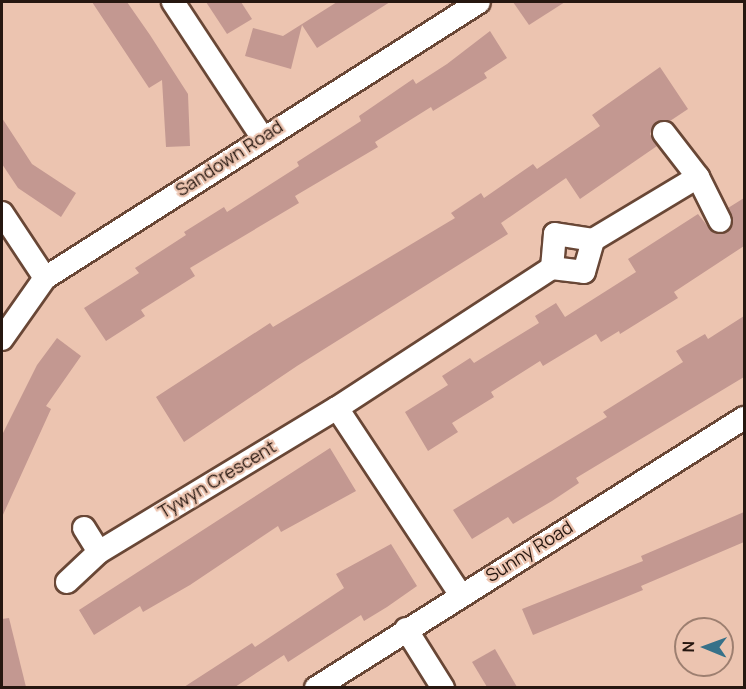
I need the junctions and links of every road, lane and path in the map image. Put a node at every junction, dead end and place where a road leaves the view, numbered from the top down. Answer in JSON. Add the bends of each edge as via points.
{"nodes":[{"id":1,"x":173,"y":2,"type":"edge"},
{"id":2,"x":479,"y":2,"type":"edge"},
{"id":3,"x":664,"y":133,"type":"dead end"},
{"id":4,"x":262,"y":137,"type":"junction"},
{"id":5,"x":698,"y":177,"type":"junction"},
{"id":6,"x":2,"y":213,"type":"edge"},
{"id":7,"x":720,"y":221,"type":"dead end"},
{"id":8,"x":593,"y":240,"type":"junction"},
{"id":9,"x":552,"y":268,"type":"junction"},
{"id":10,"x":45,"y":278,"type":"junction"},
{"id":11,"x":2,"y":339,"type":"edge"},
{"id":12,"x":337,"y":408,"type":"junction"},
{"id":13,"x":744,"y":418,"type":"edge"},
{"id":14,"x":84,"y":528,"type":"dead end"},
{"id":15,"x":99,"y":552,"type":"junction"},
{"id":16,"x":67,"y":582,"type":"dead end"},
{"id":17,"x":460,"y":594,"type":"junction"},
{"id":18,"x":406,"y":629,"type":"junction"},
{"id":19,"x":316,"y":687,"type":"edge"},
{"id":20,"x":443,"y":687,"type":"edge"}],
"edges":[{"from":1,"to":4,"type":"street"},
{"from":2,"to":4,"type":"street","name":"Sandown Road"},
{"from":3,"to":5,"type":"street"},
{"from":4,"to":10,"type":"street","name":"Sandown Road"},
{"from":5,"to":7,"type":"street"},
{"from":5,"to":8,"type":"street"},
{"from":6,"to":10,"type":"street"},
{"from":8,"to":9,"type":"street","via":[[584,272]]},
{"from":8,"to":9,"type":"street","via":[[555,234]]},
{"from":9,"to":12,"type":"street","name":"Tywyn Crescent"},
{"from":10,"to":11,"type":"street","name":"Sandown Road"},
{"from":12,"to":15,"type":"street","name":"Tywyn Crescent"},
{"from":12,"to":17,"type":"street"},
{"from":13,"to":17,"type":"street","name":"Sunny Road"},
{"from":14,"to":15,"type":"street"},
{"from":15,"to":16,"type":"street","name":"Tywyn Crescent"},
{"from":17,"to":18,"type":"street","name":"Sunny Road"},
{"from":18,"to":19,"type":"street","name":"Sunny Road"},
{"from":18,"to":20,"type":"street"}]}
